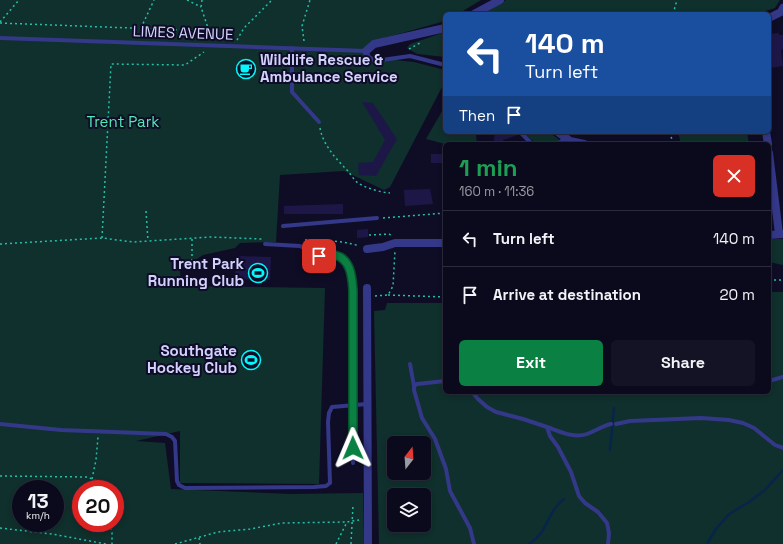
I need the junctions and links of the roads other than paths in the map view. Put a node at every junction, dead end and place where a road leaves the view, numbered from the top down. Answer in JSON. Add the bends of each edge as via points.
{"nodes":[{"id":1,"x":500,"y":0,"type":"edge"},
{"id":2,"x":782,"y":11,"type":"edge"},
{"id":3,"x":478,"y":12,"type":"edge"},
{"id":4,"x":771,"y":17,"type":"edge"},
{"id":5,"x":443,"y":28,"type":"edge"},
{"id":6,"x":0,"y":38,"type":"edge"},
{"id":7,"x":292,"y":48,"type":"junction"},
{"id":8,"x":366,"y":51,"type":"junction"},
{"id":9,"x":443,"y":64,"type":"edge"},
{"id":10,"x":319,"y":122,"type":"road end"},
{"id":11,"x":522,"y":134,"type":"edge"},
{"id":12,"x":561,"y":134,"type":"edge"},
{"id":13,"x":566,"y":138,"type":"junction"},
{"id":14,"x":530,"y":142,"type":"edge"},
{"id":15,"x":560,"y":142,"type":"edge"},
{"id":16,"x":575,"y":142,"type":"edge"},
{"id":17,"x":771,"y":170,"type":"edge"},
{"id":18,"x":377,"y":218,"type":"road end"},
{"id":19,"x":283,"y":226,"type":"dead end"},
{"id":20,"x":781,"y":234,"type":"edge"},
{"id":21,"x":771,"y":235,"type":"edge"},
{"id":22,"x":265,"y":242,"type":"road end"},
{"id":23,"x":443,"y":243,"type":"edge"},
{"id":24,"x":367,"y":249,"type":"road end"},
{"id":25,"x":367,"y":292,"type":"road end"},
{"id":26,"x":410,"y":364,"type":"dead end"},
{"id":27,"x":783,"y":377,"type":"edge"},
{"id":28,"x":771,"y":380,"type":"edge"},
{"id":29,"x":443,"y":381,"type":"edge"},
{"id":30,"x":414,"y":386,"type":"junction"},
{"id":31,"x":474,"y":394,"type":"edge"},
{"id":32,"x":368,"y":404,"type":"junction"},
{"id":33,"x":352,"y":405,"type":"junction"},
{"id":34,"x":0,"y":424,"type":"edge"},
{"id":35,"x":611,"y":424,"type":"dead end"},
{"id":36,"x":616,"y":424,"type":"dead end"},
{"id":37,"x":546,"y":427,"type":"junction"},
{"id":38,"x":783,"y":448,"type":"edge"},
{"id":39,"x":353,"y":463,"type":"dead end"},
{"id":40,"x":368,"y":544,"type":"edge"},
{"id":41,"x":474,"y":544,"type":"edge"},
{"id":42,"x":608,"y":544,"type":"edge"}],
"edges":[{"from":1,"to":3,"type":"street"},
{"from":2,"to":4,"type":"street"},
{"from":5,"to":8,"type":"street","via":[[374,44]]},
{"from":6,"to":7,"type":"lane","name":"LIMES AVENUE"},
{"from":7,"to":8,"type":"lane","name":"LIMES AVENUE"},
{"from":7,"to":10,"type":"lane","via":[[292,92]]},
{"from":8,"to":9,"type":"lane","via":[[375,61],[410,56]]},
{"from":11,"to":14,"type":"lane"},
{"from":12,"to":13,"type":"street"},
{"from":13,"to":15,"type":"lane"},
{"from":13,"to":16,"type":"street"},
{"from":17,"to":20,"type":"street"},
{"from":18,"to":19,"type":"lane"},
{"from":20,"to":21,"type":"street"},
{"from":22,"to":33,"type":"lane","via":[[300,246],[319,256],[335,255],[345,260],[351,272],[353,290]]},
{"from":23,"to":24,"type":"street","via":[[396,243]]},
{"from":25,"to":32,"type":"street"},
{"from":26,"to":30,"type":"lane"},
{"from":27,"to":28,"type":"lane"},
{"from":29,"to":30,"type":"lane"},
{"from":30,"to":41,"type":"lane","via":[[422,418],[435,439],[446,469],[450,491],[470,528]]},
{"from":31,"to":37,"type":"lane","via":[[496,412]]},
{"from":32,"to":33,"type":"lane"},
{"from":32,"to":40,"type":"street"},
{"from":33,"to":34,"type":"lane","via":[[332,407],[329,413],[330,483],[326,486],[185,488],[177,481],[176,448],[172,437],[166,434],[98,432]]},
{"from":33,"to":39,"type":"lane"},
{"from":35,"to":37,"type":"lane","via":[[578,436]]},
{"from":36,"to":38,"type":"lane","via":[[630,421],[701,418],[729,420],[754,428],[775,445]]},
{"from":37,"to":42,"type":"lane","via":[[566,460],[579,496],[604,518],[608,528]]}]}
